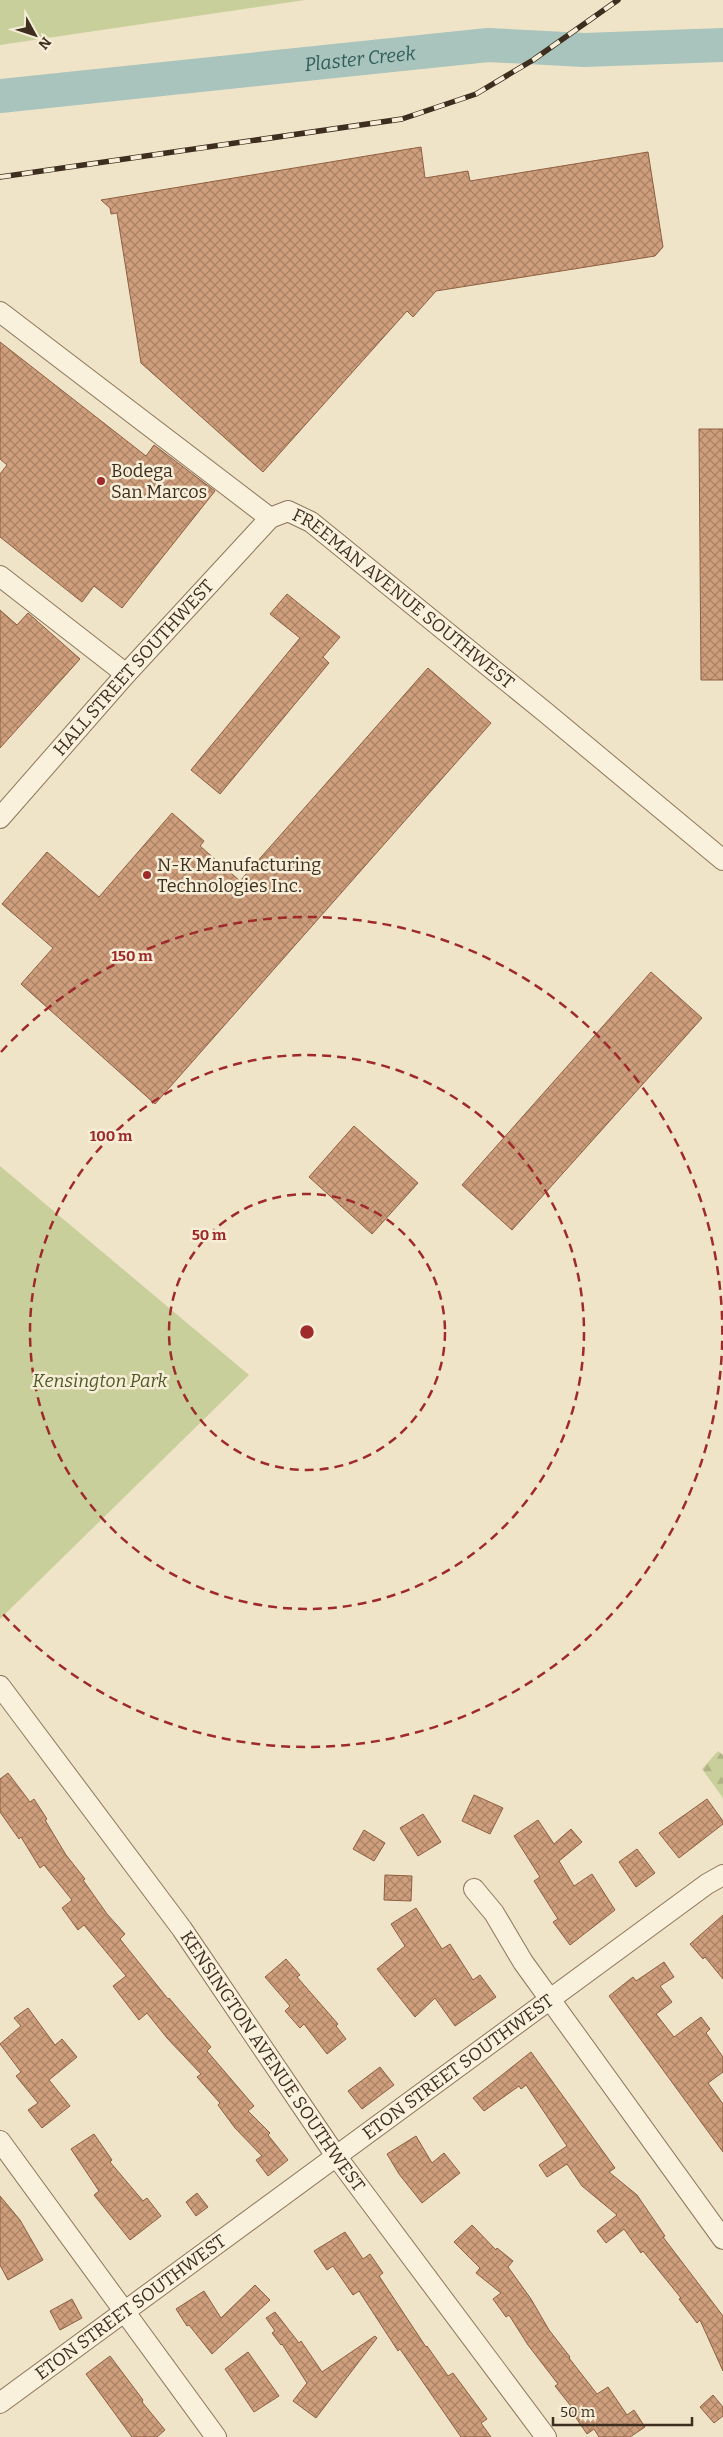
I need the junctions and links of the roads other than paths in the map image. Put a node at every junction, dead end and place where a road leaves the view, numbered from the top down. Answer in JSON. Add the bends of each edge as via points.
{"nodes":[{"id":1,"x":0,"y":312,"type":"edge"},
{"id":2,"x":270,"y":518,"type":"junction"},
{"id":3,"x":0,"y":576,"type":"edge"},
{"id":4,"x":126,"y":674,"type":"junction"},
{"id":5,"x":0,"y":818,"type":"edge"},
{"id":6,"x":723,"y":860,"type":"edge"},
{"id":7,"x":0,"y":1686,"type":"edge"},
{"id":8,"x":723,"y":1875,"type":"edge"},
{"id":9,"x":474,"y":1889,"type":"dead end"},
{"id":10,"x":549,"y":1998,"type":"junction"},
{"id":11,"x":0,"y":2141,"type":"edge"},
{"id":12,"x":336,"y":2156,"type":"junction"},
{"id":13,"x":723,"y":2239,"type":"edge"},
{"id":14,"x":125,"y":2313,"type":"junction"},
{"id":15,"x":0,"y":2403,"type":"edge"},
{"id":16,"x":216,"y":2437,"type":"edge"},
{"id":17,"x":546,"y":2437,"type":"edge"}],
"edges":[{"from":1,"to":2,"type":"street","name":"FREEMAN AVENUE SOUTHWEST"},
{"from":2,"to":4,"type":"street","name":"HALL STREET SOUTHWEST"},
{"from":2,"to":6,"type":"street","name":"FREEMAN AVENUE SOUTHWEST","via":[[288,511],[311,522]]},
{"from":3,"to":4,"type":"street"},
{"from":4,"to":5,"type":"street","name":"HALL STREET SOUTHWEST"},
{"from":7,"to":12,"type":"street","name":"KENSINGTON AVENUE SOUTHWEST","via":[[182,1929]]},
{"from":8,"to":10,"type":"street","name":"ETON STREET SOUTHWEST"},
{"from":9,"to":10,"type":"street","via":[[494,1913]]},
{"from":10,"to":12,"type":"street","name":"ETON STREET SOUTHWEST"},
{"from":10,"to":13,"type":"street"},
{"from":11,"to":14,"type":"street"},
{"from":12,"to":14,"type":"street","name":"ETON STREET SOUTHWEST"},
{"from":12,"to":17,"type":"street","name":"KENSINGTON AVENUE SOUTHWEST"},
{"from":14,"to":15,"type":"street","name":"ETON STREET SOUTHWEST"},
{"from":14,"to":16,"type":"street"}]}
